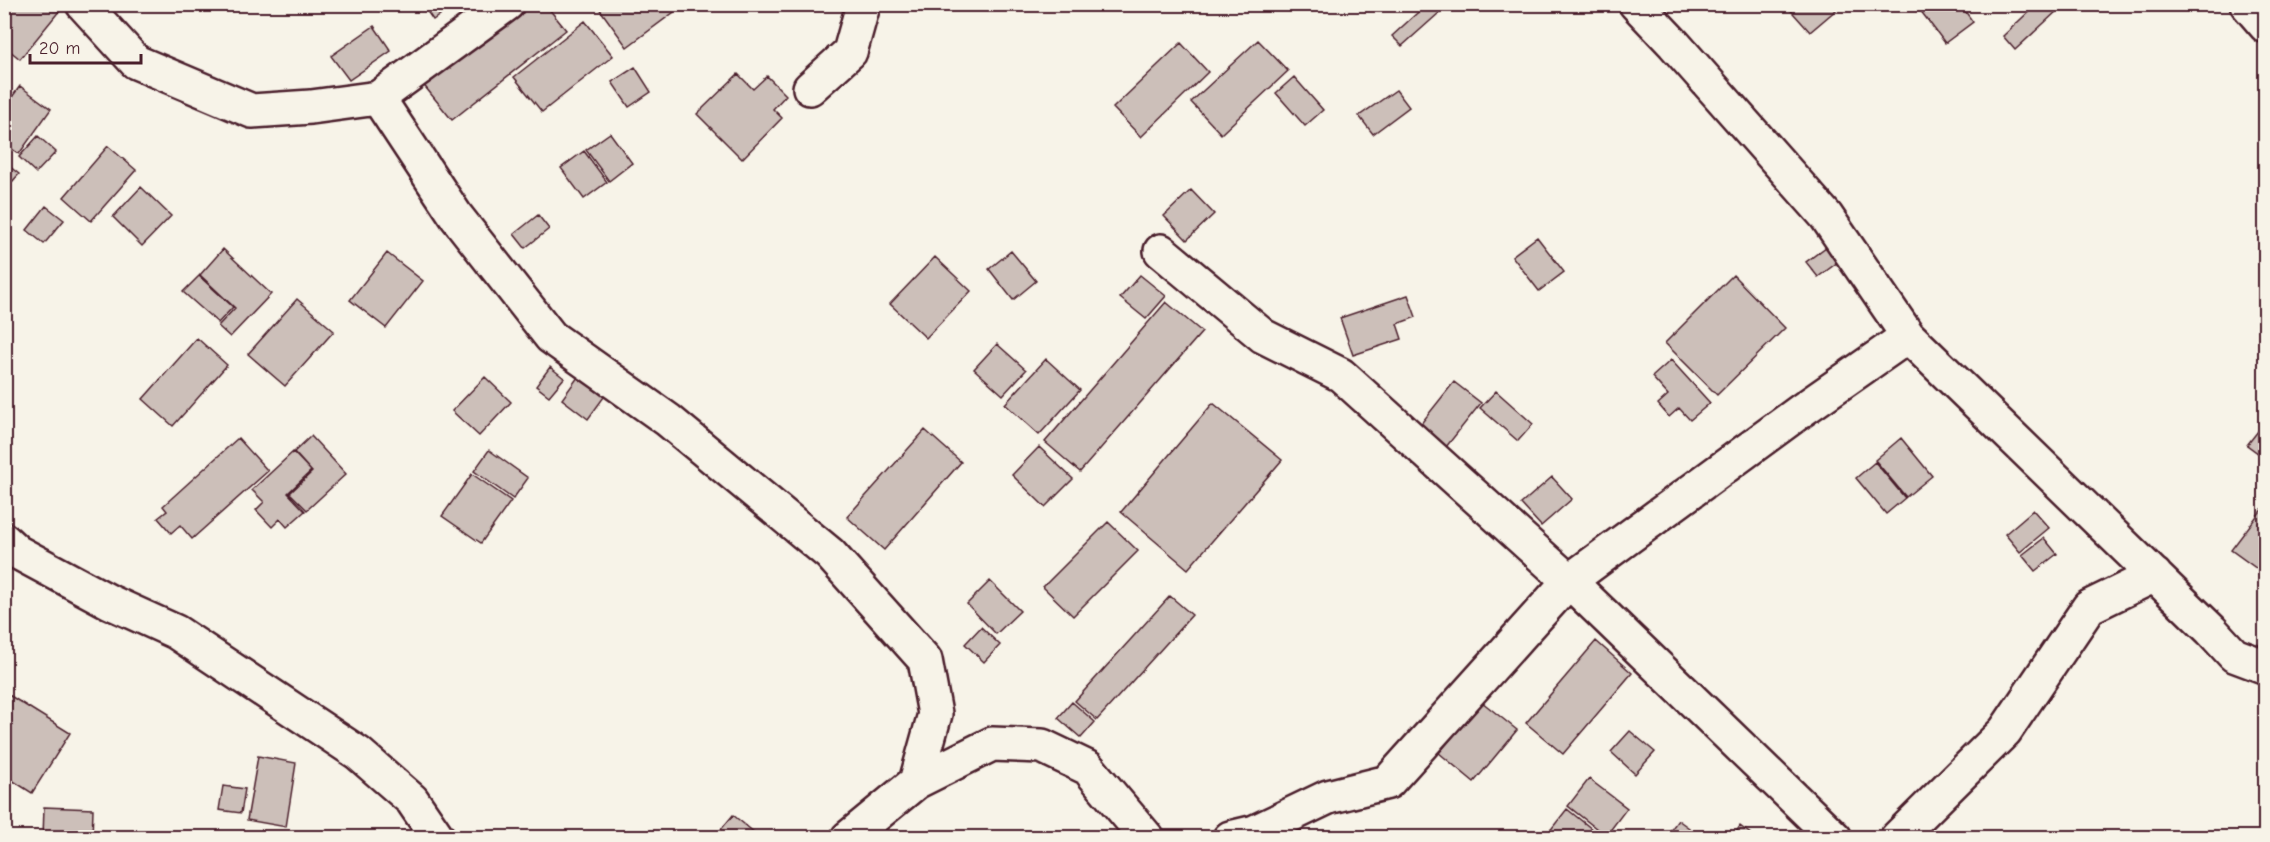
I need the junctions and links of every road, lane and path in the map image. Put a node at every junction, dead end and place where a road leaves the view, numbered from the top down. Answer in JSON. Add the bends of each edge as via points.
{"nodes":[{"id":1,"x":83,"y":4,"type":"edge"},
{"id":2,"x":507,"y":4,"type":"edge"},
{"id":3,"x":861,"y":4,"type":"edge"},
{"id":4,"x":1636,"y":4,"type":"edge"},
{"id":5,"x":2247,"y":4,"type":"edge"},
{"id":6,"x":2265,"y":26,"type":"edge"},
{"id":7,"x":810,"y":88,"type":"dead end"},
{"id":8,"x":378,"y":98,"type":"junction"},
{"id":9,"x":1161,"y":251,"type":"dead end"},
{"id":10,"x":1908,"y":336,"type":"junction"},
{"id":11,"x":4,"y":540,"type":"edge"},
{"id":12,"x":2155,"y":575,"type":"junction"},
{"id":13,"x":1569,"y":581,"type":"junction"},
{"id":14,"x":2265,"y":668,"type":"edge"},
{"id":15,"x":916,"y":782,"type":"junction"},
{"id":16,"x":438,"y":837,"type":"edge"},
{"id":17,"x":849,"y":837,"type":"edge"},
{"id":18,"x":1147,"y":837,"type":"edge"},
{"id":19,"x":1230,"y":837,"type":"edge"},
{"id":20,"x":1835,"y":837,"type":"edge"},
{"id":21,"x":1897,"y":837,"type":"edge"}],
"edges":[{"from":1,"to":8,"type":"street","via":[[136,62],[252,111]]},
{"from":2,"to":8,"type":"street"},
{"from":3,"to":7,"type":"street","via":[[850,52]]},
{"from":4,"to":10,"type":"street","via":[[1826,216]]},
{"from":5,"to":6,"type":"street"},
{"from":8,"to":15,"type":"street","via":[[456,216],[551,337],[668,420],[830,554],[925,660],[935,714]]},
{"from":9,"to":13,"type":"street","via":[[1263,336],[1341,375]]},
{"from":10,"to":12,"type":"street"},
{"from":10,"to":13,"type":"street"},
{"from":11,"to":16,"type":"street","via":[[27,558],[176,632],[358,753],[411,800]]},
{"from":12,"to":14,"type":"street","via":[[2234,655]]},
{"from":12,"to":21,"type":"street","via":[[2089,607],[2006,731]]},
{"from":13,"to":19,"type":"street","via":[[1388,782],[1328,797],[1255,832]]},
{"from":13,"to":20,"type":"street"},
{"from":15,"to":17,"type":"street"},
{"from":15,"to":18,"type":"street","via":[[992,744],[1042,746],[1088,768]]}]}
